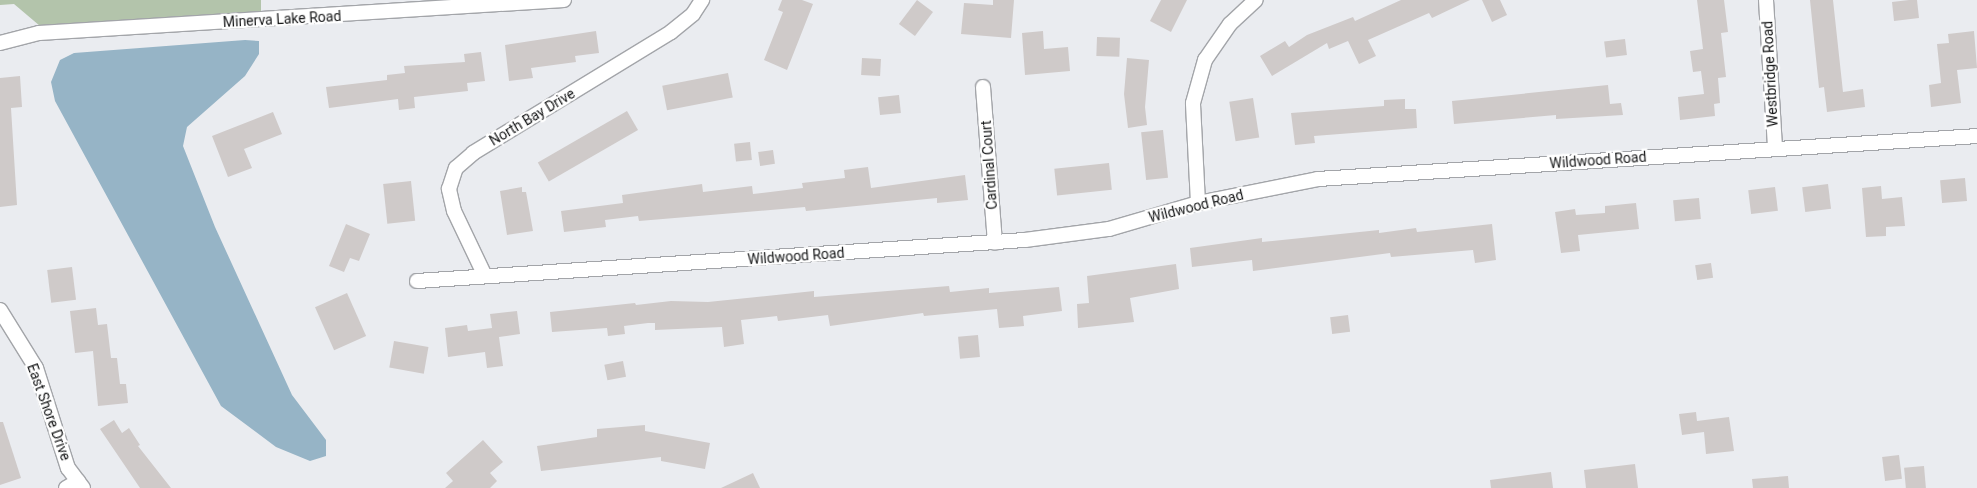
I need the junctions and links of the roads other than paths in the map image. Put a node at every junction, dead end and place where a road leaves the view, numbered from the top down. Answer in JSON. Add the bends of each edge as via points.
{"nodes":[{"id":1,"x":564,"y":0,"type":"edge"},
{"id":2,"x":702,"y":0,"type":"edge"},
{"id":3,"x":1256,"y":0,"type":"edge"},
{"id":4,"x":1766,"y":0,"type":"edge"},
{"id":5,"x":0,"y":43,"type":"edge"},
{"id":6,"x":983,"y":87,"type":"dead end"},
{"id":7,"x":1977,"y":136,"type":"edge"},
{"id":8,"x":1775,"y":148,"type":"junction"},
{"id":9,"x":1198,"y":204,"type":"junction"},
{"id":10,"x":995,"y":243,"type":"junction"},
{"id":11,"x":485,"y":276,"type":"junction"},
{"id":12,"x":417,"y":281,"type":"dead end"},
{"id":13,"x":0,"y":310,"type":"edge"},
{"id":14,"x":76,"y":486,"type":"edge"}],
"edges":[{"from":1,"to":5,"type":"street","name":"Minerva Lake Road","via":[[39,33]]},
{"from":2,"to":11,"type":"street","name":"North Bay Drive","via":[[693,14],[671,32],[473,152],[456,168],[449,189],[454,211]]},
{"from":3,"to":9,"type":"street","via":[[1230,24],[1205,60],[1193,103]]},
{"from":4,"to":8,"type":"street","name":"Westbridge Road"},
{"from":6,"to":10,"type":"street","name":"Cardinal Court"},
{"from":7,"to":8,"type":"street","name":"Wildwood Road"},
{"from":8,"to":9,"type":"street","name":"Wildwood Road","via":[[1318,179]]},
{"from":9,"to":10,"type":"street","name":"Wildwood Road","via":[[1109,229]]},
{"from":10,"to":11,"type":"street","name":"Wildwood Road"},
{"from":11,"to":12,"type":"street","name":"Wildwood Road"},
{"from":13,"to":14,"type":"street","name":"East Shore Drive","via":[[36,368]]}]}
